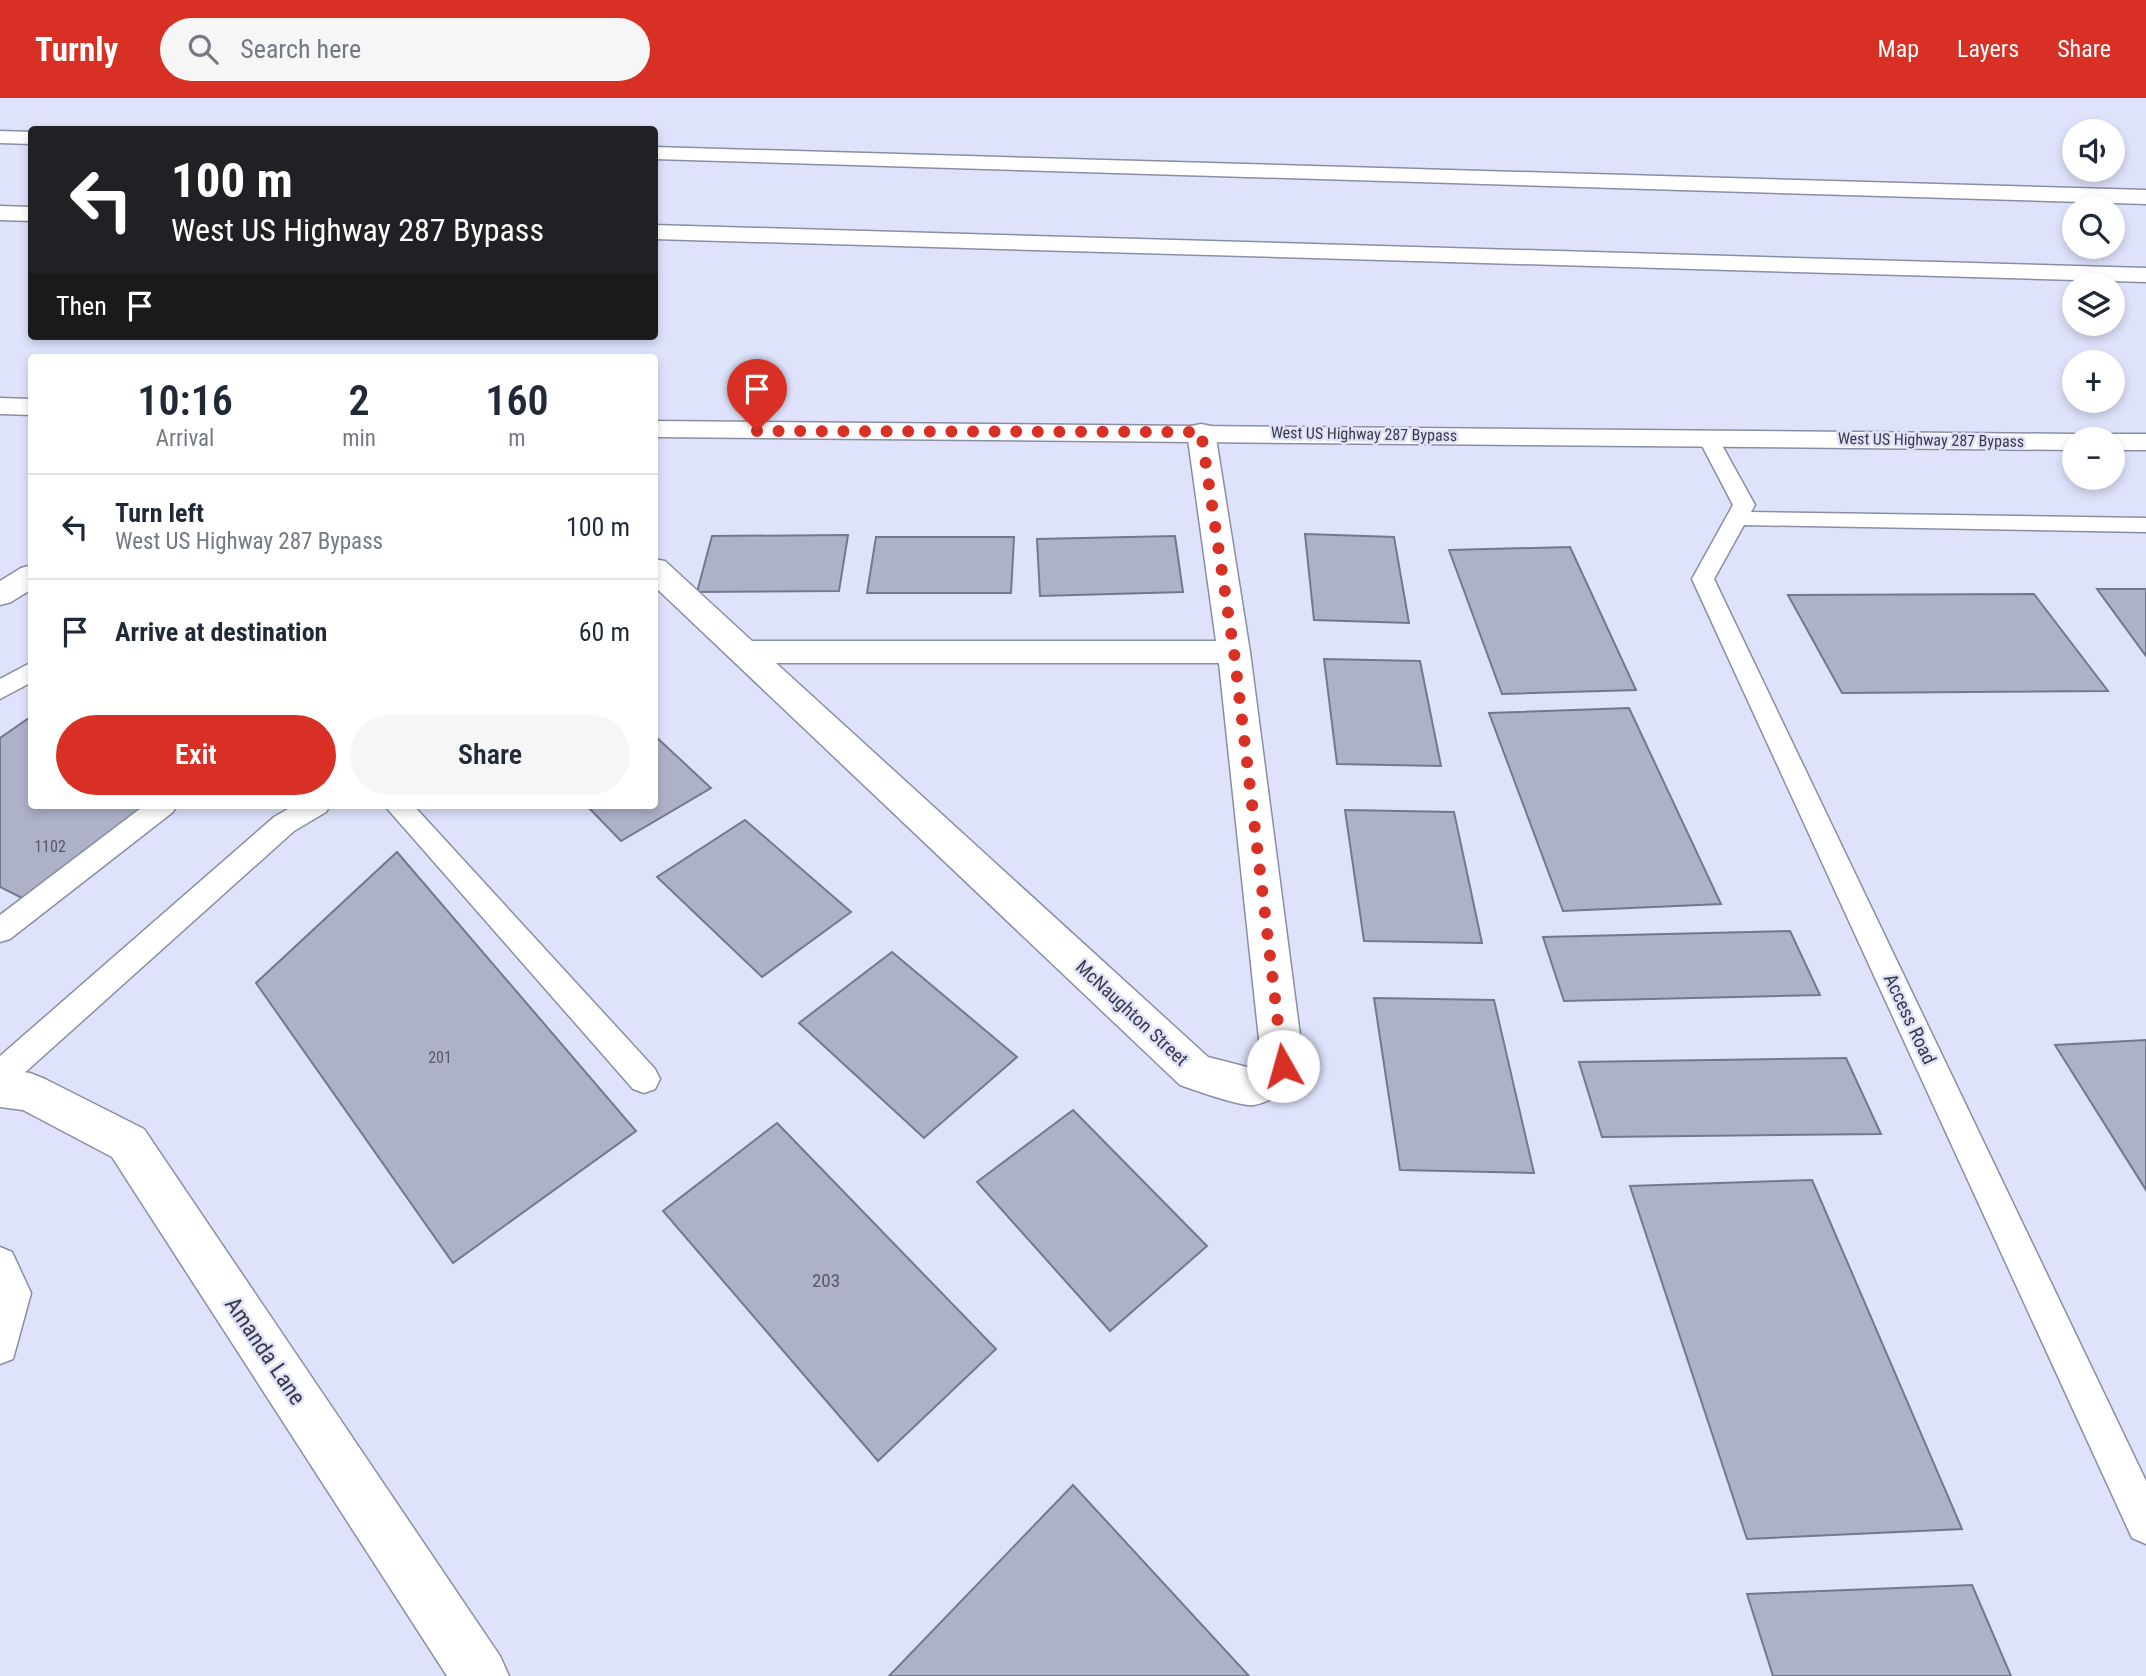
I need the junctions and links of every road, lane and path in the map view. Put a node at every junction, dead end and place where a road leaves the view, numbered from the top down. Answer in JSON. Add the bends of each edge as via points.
{"nodes":[{"id":1,"x":0,"y":137,"type":"edge"},
{"id":2,"x":28,"y":138,"type":"edge"},
{"id":3,"x":658,"y":153,"type":"edge"},
{"id":4,"x":2146,"y":197,"type":"edge"},
{"id":5,"x":0,"y":213,"type":"edge"},
{"id":6,"x":28,"y":214,"type":"edge"},
{"id":7,"x":658,"y":232,"type":"edge"},
{"id":8,"x":2146,"y":275,"type":"edge"},
{"id":9,"x":0,"y":406,"type":"edge"},
{"id":10,"x":28,"y":407,"type":"edge"},
{"id":11,"x":658,"y":429,"type":"edge"},
{"id":12,"x":1201,"y":432,"type":"junction"},
{"id":13,"x":1708,"y":438,"type":"junction"},
{"id":14,"x":2062,"y":442,"type":"edge"},
{"id":15,"x":2125,"y":442,"type":"edge"},
{"id":16,"x":2146,"y":442,"type":"edge"},
{"id":17,"x":1738,"y":518,"type":"junction"},
{"id":18,"x":2146,"y":525,"type":"edge"},
{"id":19,"x":658,"y":573,"type":"edge"},
{"id":20,"x":744,"y":652,"type":"junction"},
{"id":21,"x":1234,"y":652,"type":"junction"},
{"id":22,"x":28,"y":673,"type":"edge"},
{"id":23,"x":0,"y":691,"type":"edge"},
{"id":24,"x":159,"y":809,"type":"edge"},
{"id":25,"x":310,"y":809,"type":"edge"},
{"id":26,"x":401,"y":809,"type":"edge"},
{"id":27,"x":0,"y":931,"type":"edge"},
{"id":28,"x":0,"y":1075,"type":"edge"},
{"id":29,"x":644,"y":1079,"type":"dead end"},
{"id":30,"x":0,"y":1088,"type":"edge"},
{"id":31,"x":0,"y":1265,"type":"edge"},
{"id":32,"x":0,"y":1346,"type":"edge"},
{"id":33,"x":2146,"y":1524,"type":"edge"},
{"id":34,"x":480,"y":1676,"type":"edge"}],
"edges":[{"from":1,"to":2,"type":"main road"},
{"from":3,"to":4,"type":"main road"},
{"from":5,"to":6,"type":"main road"},
{"from":7,"to":8,"type":"main road"},
{"from":9,"to":10,"type":"main road"},
{"from":11,"to":12,"type":"main road","name":"West US Highway 287 Bypass"},
{"from":12,"to":13,"type":"main road","name":"West US Highway 287 Bypass"},
{"from":12,"to":21,"type":"main road","name":"McNaughton Street"},
{"from":13,"to":14,"type":"main road","name":"West US Highway 287 Bypass"},
{"from":13,"to":17,"type":"lane","via":[[1744,505]]},
{"from":15,"to":16,"type":"main road"},
{"from":17,"to":18,"type":"lane"},
{"from":17,"to":33,"type":"lane","name":"Access Road","via":[[1703,579]]},
{"from":19,"to":20,"type":"main road","name":"McNaughton Street"},
{"from":20,"to":21,"type":"main road"},
{"from":20,"to":21,"type":"main road","name":"McNaughton Street","via":[[1195,1072],[1252,1087],[1283,1066]]},
{"from":22,"to":23,"type":"lane"},
{"from":24,"to":27,"type":"lane"},
{"from":25,"to":28,"type":"lane","via":[[285,824]]},
{"from":26,"to":29,"type":"lane"},
{"from":30,"to":34,"type":"main road","name":"Amanda Lane","via":[[30,1092],[128,1143]]},
{"from":31,"to":32,"type":"lane","via":[[13,1293]]}]}
